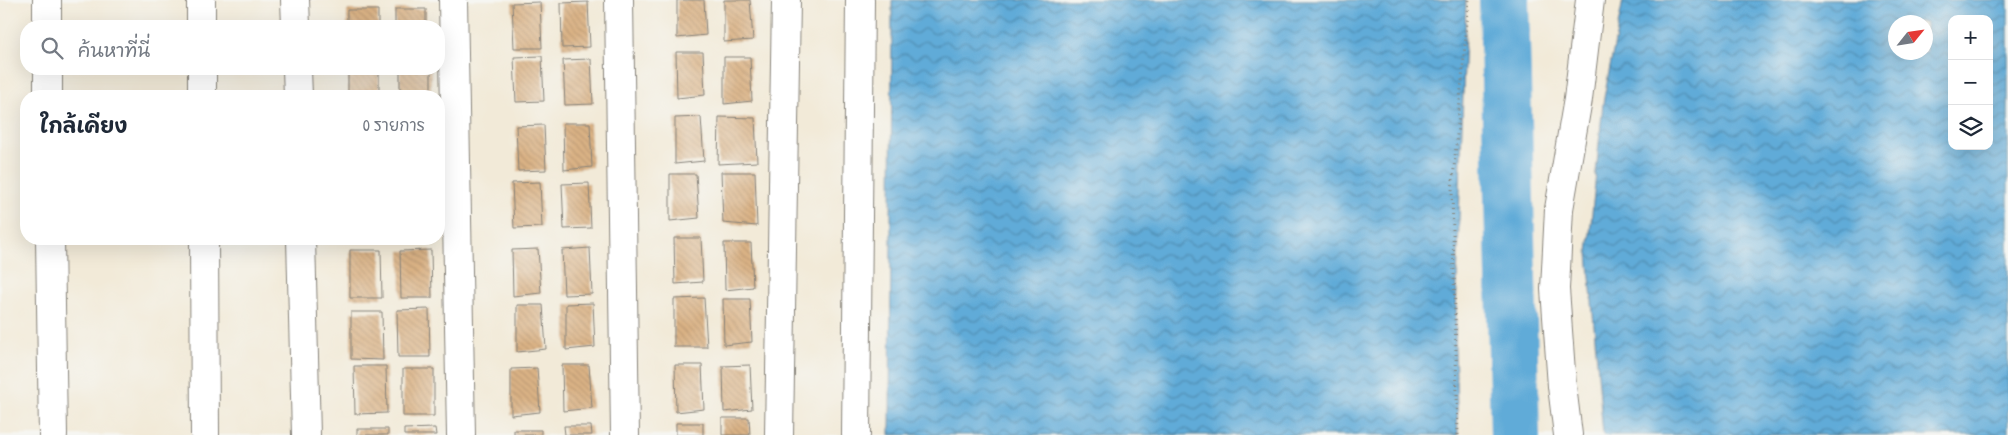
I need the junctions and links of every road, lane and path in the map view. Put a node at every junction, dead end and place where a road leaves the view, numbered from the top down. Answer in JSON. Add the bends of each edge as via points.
{"nodes":[{"id":1,"x":47,"y":0,"type":"edge"},
{"id":2,"x":201,"y":0,"type":"edge"},
{"id":3,"x":295,"y":0,"type":"edge"},
{"id":4,"x":453,"y":0,"type":"edge"},
{"id":5,"x":619,"y":0,"type":"edge"},
{"id":6,"x":786,"y":0,"type":"edge"},
{"id":7,"x":860,"y":0,"type":"edge"},
{"id":8,"x":1469,"y":0,"type":"edge"},
{"id":9,"x":1590,"y":0,"type":"edge"},
{"id":10,"x":47,"y":20,"type":"edge"},
{"id":11,"x":201,"y":20,"type":"edge"},
{"id":12,"x":296,"y":20,"type":"edge"},
{"id":13,"x":48,"y":75,"type":"edge"},
{"id":14,"x":202,"y":75,"type":"edge"},
{"id":15,"x":297,"y":75,"type":"edge"},
{"id":16,"x":48,"y":90,"type":"edge"},
{"id":17,"x":202,"y":90,"type":"edge"},
{"id":18,"x":298,"y":90,"type":"edge"},
{"id":19,"x":50,"y":245,"type":"edge"},
{"id":20,"x":204,"y":245,"type":"edge"},
{"id":21,"x":301,"y":245,"type":"edge"},
{"id":22,"x":52,"y":435,"type":"edge"},
{"id":23,"x":205,"y":435,"type":"edge"},
{"id":24,"x":306,"y":435,"type":"edge"},
{"id":25,"x":461,"y":435,"type":"edge"},
{"id":26,"x":625,"y":435,"type":"edge"},
{"id":27,"x":779,"y":435,"type":"edge"},
{"id":28,"x":856,"y":435,"type":"edge"},
{"id":29,"x":1458,"y":435,"type":"edge"},
{"id":30,"x":1568,"y":435,"type":"edge"}],
"edges":[{"from":1,"to":10,"type":"street"},
{"from":2,"to":11,"type":"street"},
{"from":3,"to":12,"type":"street"},
{"from":4,"to":25,"type":"street"},
{"from":5,"to":26,"type":"street"},
{"from":6,"to":27,"type":"street"},
{"from":7,"to":28,"type":"street"},
{"from":8,"to":29,"type":"path","via":[[1452,191]]},
{"from":9,"to":30,"type":"street","via":[[1558,227],[1555,289]]},
{"from":13,"to":16,"type":"street"},
{"from":14,"to":17,"type":"street"},
{"from":15,"to":18,"type":"street"},
{"from":19,"to":22,"type":"street"},
{"from":20,"to":23,"type":"street"},
{"from":21,"to":24,"type":"street"}]}
